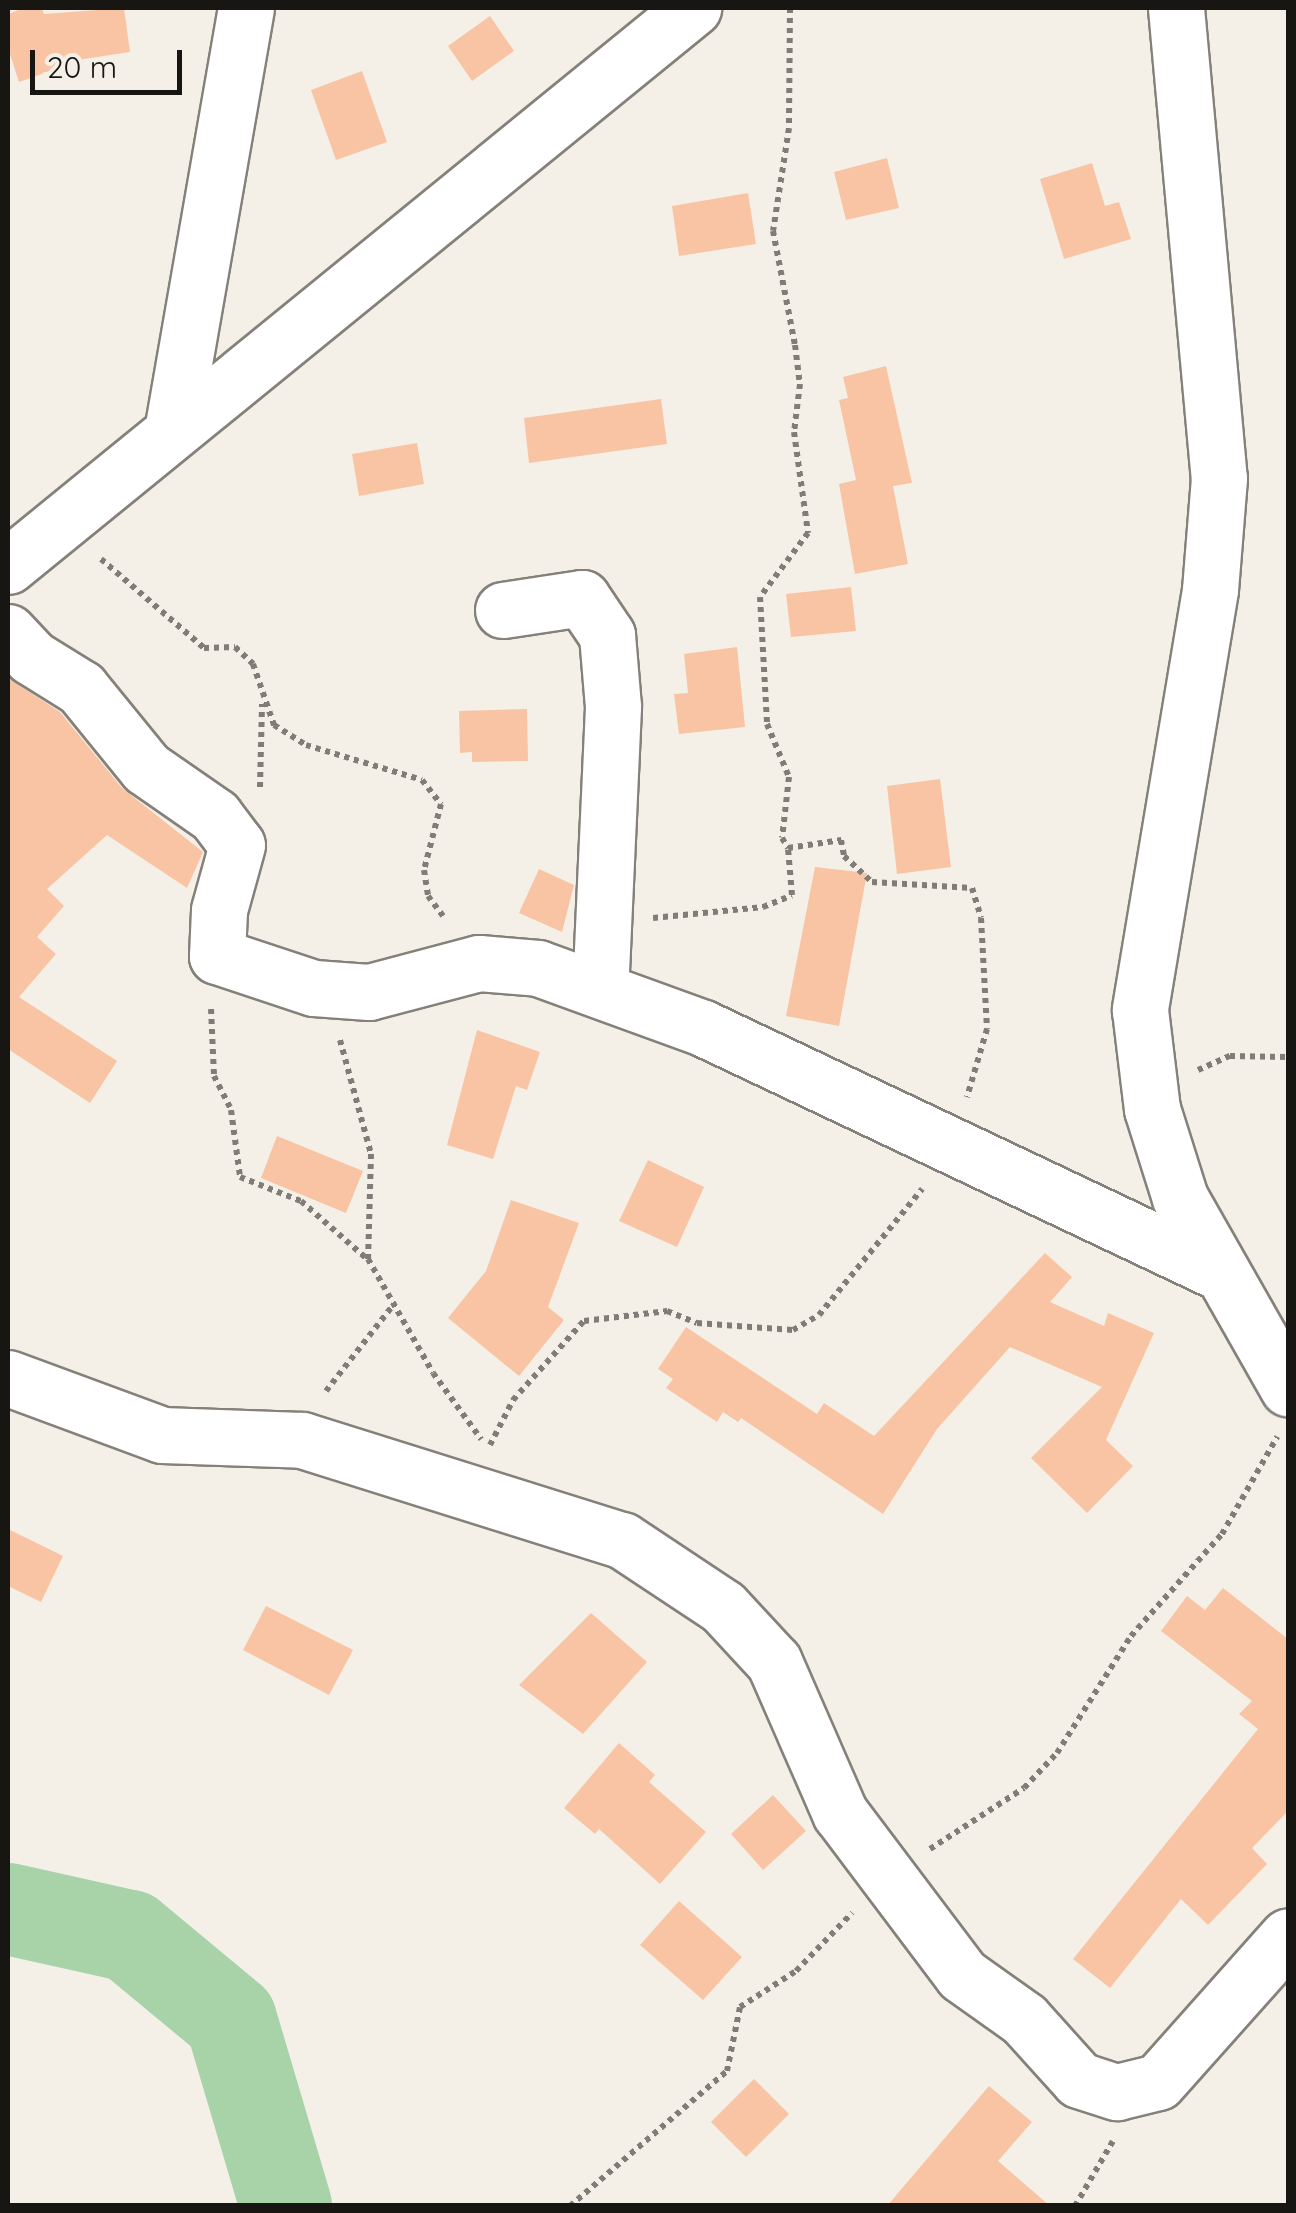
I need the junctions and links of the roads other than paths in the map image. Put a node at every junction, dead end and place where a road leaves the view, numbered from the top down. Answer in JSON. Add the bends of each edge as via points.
{"nodes":[{"id":1,"x":246,"y":8,"type":"edge"},
{"id":2,"x":693,"y":8,"type":"edge"},
{"id":3,"x":1176,"y":8,"type":"edge"},
{"id":4,"x":173,"y":426,"type":"junction"},
{"id":5,"x":8,"y":566,"type":"edge"},
{"id":6,"x":503,"y":610,"type":"dead end"},
{"id":7,"x":8,"y":632,"type":"edge"},
{"id":8,"x":600,"y":988,"type":"junction"},
{"id":9,"x":1219,"y":1272,"type":"junction"},
{"id":10,"x":8,"y":1378,"type":"edge"},
{"id":11,"x":1288,"y":1387,"type":"edge"},
{"id":12,"x":1288,"y":1936,"type":"edge"}],
"edges":[{"from":1,"to":4,"type":"street"},
{"from":2,"to":4,"type":"street"},
{"from":3,"to":9,"type":"street","via":[[1219,478],[1210,590],[1140,1010],[1152,1109],[1180,1198]]},
{"from":4,"to":5,"type":"street"},
{"from":6,"to":8,"type":"street","via":[[582,598],[608,635],[613,707]]},
{"from":7,"to":8,"type":"street","via":[[31,656],[81,688],[146,768],[215,816],[238,846],[219,910],[217,956],[314,988],[369,992],[479,962],[538,968]]},
{"from":8,"to":9,"type":"street","via":[[720,1036]]},
{"from":9,"to":11,"type":"street"},
{"from":10,"to":12,"type":"street","via":[[162,1436],[302,1440],[622,1540],[723,1607],[774,1662],[840,1813],[962,1976],[1024,2019],[1079,2080],[1117,2092],[1158,2082]]}]}
